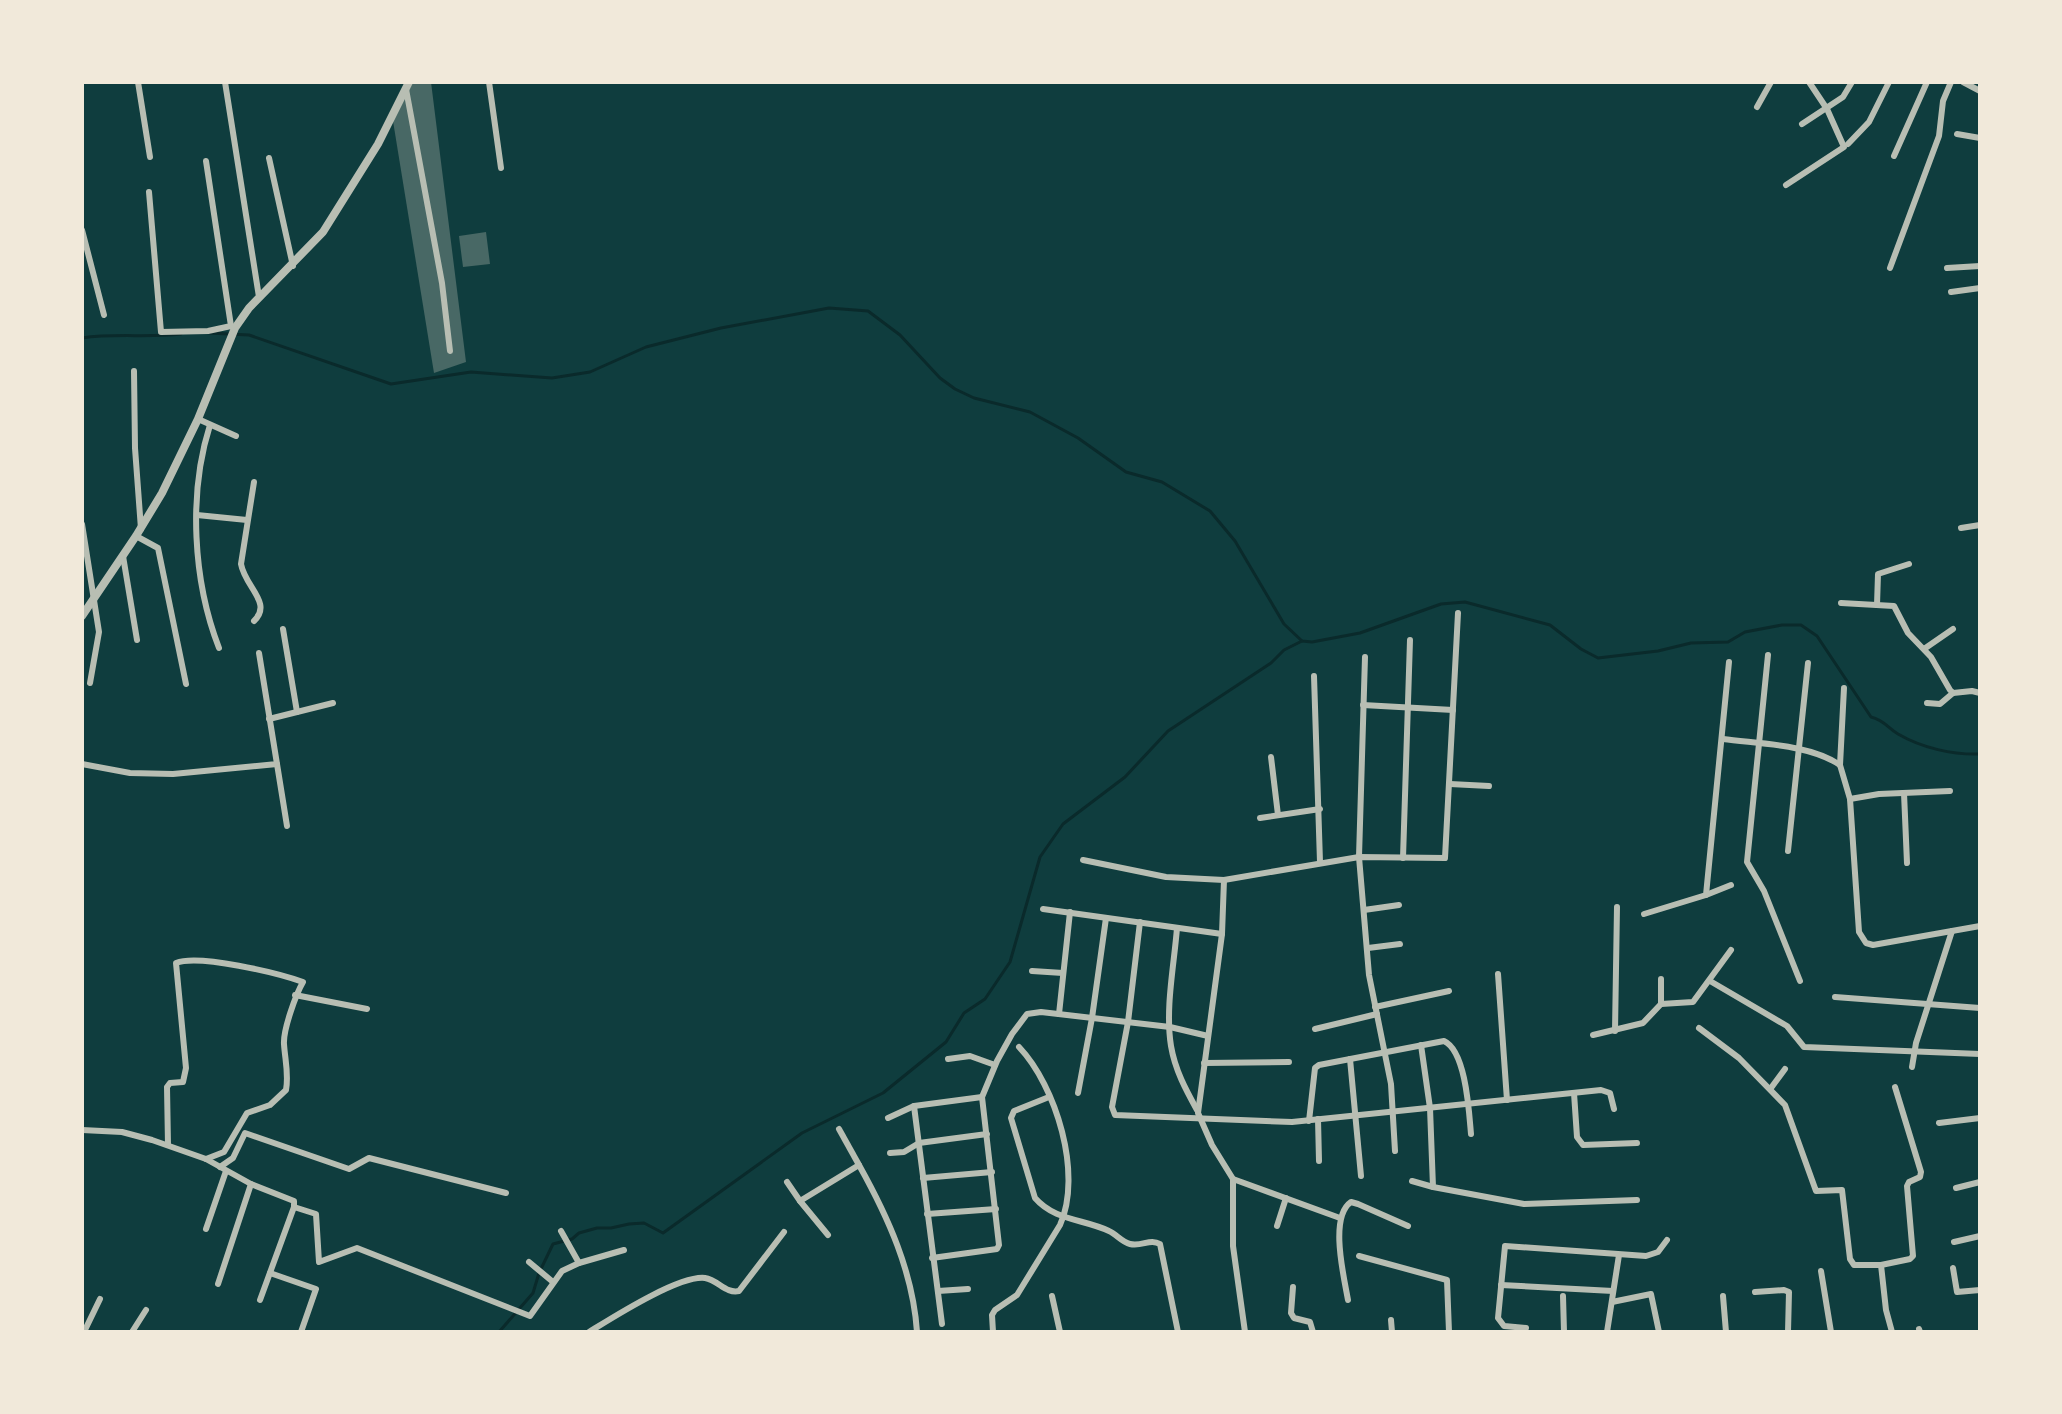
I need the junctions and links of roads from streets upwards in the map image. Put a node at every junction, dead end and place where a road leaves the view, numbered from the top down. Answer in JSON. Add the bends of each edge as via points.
{"nodes":[{"id":1,"x":138,"y":82,"type":"edge"},
{"id":2,"x":225,"y":82,"type":"edge"},
{"id":3,"x":489,"y":82,"type":"edge"},
{"id":4,"x":1771,"y":82,"type":"edge"},
{"id":5,"x":1809,"y":82,"type":"edge"},
{"id":6,"x":1852,"y":82,"type":"edge"},
{"id":7,"x":1889,"y":82,"type":"edge"},
{"id":8,"x":1927,"y":82,"type":"edge"},
{"id":9,"x":1951,"y":82,"type":"edge"},
{"id":10,"x":1963,"y":82,"type":"edge"},
{"id":11,"x":407,"y":86,"type":"edge"},
{"id":12,"x":1980,"y":91,"type":"edge"},
{"id":13,"x":1757,"y":107,"type":"dead end"},
{"id":14,"x":1827,"y":109,"type":"junction"},
{"id":15,"x":1802,"y":124,"type":"dead end"},
{"id":16,"x":1957,"y":134,"type":"dead end"},
{"id":17,"x":1980,"y":138,"type":"edge"},
{"id":18,"x":1848,"y":144,"type":"dead end"},
{"id":19,"x":1894,"y":156,"type":"dead end"},
{"id":20,"x":150,"y":157,"type":"dead end"},
{"id":21,"x":269,"y":158,"type":"dead end"},
{"id":22,"x":206,"y":161,"type":"dead end"},
{"id":23,"x":501,"y":168,"type":"dead end"},
{"id":24,"x":1786,"y":185,"type":"dead end"},
{"id":25,"x":149,"y":192,"type":"dead end"},
{"id":26,"x":82,"y":230,"type":"edge"},
{"id":27,"x":293,"y":266,"type":"junction"},
{"id":28,"x":1980,"y":266,"type":"edge"},
{"id":29,"x":1890,"y":268,"type":"dead end"},
{"id":30,"x":1947,"y":268,"type":"dead end"},
{"id":31,"x":1980,"y":288,"type":"edge"},
{"id":32,"x":1951,"y":292,"type":"dead end"},
{"id":33,"x":259,"y":297,"type":"junction"},
{"id":34,"x":104,"y":315,"type":"dead end"},
{"id":35,"x":234,"y":326,"type":"junction"},
{"id":36,"x":450,"y":351,"type":"dead end"},
{"id":37,"x":134,"y":371,"type":"dead end"},
{"id":38,"x":198,"y":419,"type":"junction"},
{"id":39,"x":210,"y":425,"type":"junction"},
{"id":40,"x":236,"y":436,"type":"dead end"},
{"id":41,"x":254,"y":482,"type":"dead end"},
{"id":42,"x":197,"y":515,"type":"junction"},
{"id":43,"x":247,"y":520,"type":"junction"},
{"id":44,"x":82,"y":524,"type":"edge"},
{"id":45,"x":1980,"y":525,"type":"edge"},
{"id":46,"x":1961,"y":528,"type":"dead end"},
{"id":47,"x":138,"y":533,"type":"junction"},
{"id":48,"x":123,"y":556,"type":"junction"},
{"id":49,"x":1909,"y":564,"type":"dead end"},
{"id":50,"x":92,"y":599,"type":"junction"},
{"id":51,"x":1841,"y":603,"type":"dead end"},
{"id":52,"x":1877,"y":605,"type":"junction"},
{"id":53,"x":1458,"y":613,"type":"dead end"},
{"id":54,"x":82,"y":616,"type":"edge"},
{"id":55,"x":254,"y":621,"type":"dead end"},
{"id":56,"x":283,"y":629,"type":"dead end"},
{"id":57,"x":1953,"y":629,"type":"dead end"},
{"id":58,"x":137,"y":640,"type":"dead end"},
{"id":59,"x":1410,"y":640,"type":"dead end"},
{"id":60,"x":219,"y":648,"type":"dead end"},
{"id":61,"x":1924,"y":649,"type":"junction"},
{"id":62,"x":259,"y":653,"type":"dead end"},
{"id":63,"x":1768,"y":655,"type":"dead end"},
{"id":64,"x":1365,"y":657,"type":"dead end"},
{"id":65,"x":1729,"y":662,"type":"dead end"},
{"id":66,"x":1808,"y":663,"type":"dead end"},
{"id":67,"x":1314,"y":676,"type":"dead end"},
{"id":68,"x":90,"y":683,"type":"dead end"},
{"id":69,"x":186,"y":684,"type":"dead end"},
{"id":70,"x":1844,"y":688,"type":"dead end"},
{"id":71,"x":1953,"y":693,"type":"junction"},
{"id":72,"x":1980,"y":693,"type":"edge"},
{"id":73,"x":333,"y":703,"type":"dead end"},
{"id":74,"x":1927,"y":703,"type":"dead end"},
{"id":75,"x":1363,"y":705,"type":"junction"},
{"id":76,"x":1408,"y":708,"type":"junction"},
{"id":77,"x":1453,"y":710,"type":"junction"},
{"id":78,"x":297,"y":712,"type":"junction"},
{"id":79,"x":269,"y":719,"type":"junction"},
{"id":80,"x":1723,"y":739,"type":"junction"},
{"id":81,"x":1760,"y":744,"type":"junction"},
{"id":82,"x":1798,"y":750,"type":"junction"},
{"id":83,"x":1271,"y":757,"type":"dead end"},
{"id":84,"x":82,"y":764,"type":"edge"},
{"id":85,"x":277,"y":764,"type":"junction"},
{"id":86,"x":1840,"y":765,"type":"junction"},
{"id":87,"x":1450,"y":784,"type":"junction"},
{"id":88,"x":1489,"y":786,"type":"dead end"},
{"id":89,"x":1950,"y":791,"type":"dead end"},
{"id":90,"x":1904,"y":793,"type":"junction"},
{"id":91,"x":1850,"y":799,"type":"junction"},
{"id":92,"x":1320,"y":809,"type":"junction"},
{"id":93,"x":1278,"y":815,"type":"junction"},
{"id":94,"x":1260,"y":818,"type":"dead end"},
{"id":95,"x":287,"y":826,"type":"dead end"},
{"id":96,"x":1788,"y":851,"type":"dead end"},
{"id":97,"x":1359,"y":857,"type":"junction"},
{"id":98,"x":1403,"y":858,"type":"junction"},
{"id":99,"x":1083,"y":860,"type":"dead end"},
{"id":100,"x":1320,"y":862,"type":"junction"},
{"id":101,"x":1907,"y":863,"type":"dead end"},
{"id":102,"x":1224,"y":880,"type":"junction"},
{"id":103,"x":1731,"y":885,"type":"dead end"},
{"id":104,"x":1706,"y":895,"type":"junction"},
{"id":105,"x":1399,"y":905,"type":"dead end"},
{"id":106,"x":1617,"y":907,"type":"dead end"},
{"id":107,"x":1043,"y":909,"type":"dead end"},
{"id":108,"x":1364,"y":910,"type":"junction"},
{"id":109,"x":1070,"y":912,"type":"junction"},
{"id":110,"x":1644,"y":914,"type":"dead end"},
{"id":111,"x":1106,"y":918,"type":"junction"},
{"id":112,"x":1140,"y":922,"type":"junction"},
{"id":113,"x":1980,"y":926,"type":"edge"},
{"id":114,"x":1177,"y":928,"type":"junction"},
{"id":115,"x":1952,"y":931,"type":"junction"},
{"id":116,"x":1222,"y":934,"type":"junction"},
{"id":117,"x":1400,"y":944,"type":"dead end"},
{"id":118,"x":1368,"y":948,"type":"junction"},
{"id":119,"x":1731,"y":950,"type":"dead end"},
{"id":120,"x":1032,"y":971,"type":"dead end"},
{"id":121,"x":1063,"y":973,"type":"junction"},
{"id":122,"x":1498,"y":974,"type":"dead end"},
{"id":123,"x":1661,"y":979,"type":"dead end"},
{"id":124,"x":1710,"y":981,"type":"junction"},
{"id":125,"x":1800,"y":981,"type":"dead end"},
{"id":126,"x":1449,"y":991,"type":"dead end"},
{"id":127,"x":295,"y":995,"type":"junction"},
{"id":128,"x":1835,"y":997,"type":"dead end"},
{"id":129,"x":1929,"y":1003,"type":"junction"},
{"id":130,"x":1661,"y":1004,"type":"junction"},
{"id":131,"x":1980,"y":1008,"type":"edge"},
{"id":132,"x":367,"y":1009,"type":"dead end"},
{"id":133,"x":1376,"y":1011,"type":"junction"},
{"id":134,"x":1059,"y":1014,"type":"junction"},
{"id":135,"x":1092,"y":1018,"type":"junction"},
{"id":136,"x":1128,"y":1022,"type":"junction"},
{"id":137,"x":1170,"y":1027,"type":"junction"},
{"id":138,"x":1699,"y":1028,"type":"dead end"},
{"id":139,"x":1315,"y":1029,"type":"dead end"},
{"id":140,"x":1615,"y":1031,"type":"junction"},
{"id":141,"x":1593,"y":1035,"type":"dead end"},
{"id":142,"x":1208,"y":1036,"type":"junction"},
{"id":143,"x":1421,"y":1045,"type":"junction"},
{"id":144,"x":1019,"y":1047,"type":"dead end"},
{"id":145,"x":1914,"y":1051,"type":"junction"},
{"id":146,"x":1386,"y":1053,"type":"junction"},
{"id":147,"x":1980,"y":1054,"type":"edge"},
{"id":148,"x":948,"y":1059,"type":"dead end"},
{"id":149,"x":1350,"y":1059,"type":"junction"},
{"id":150,"x":1289,"y":1062,"type":"dead end"},
{"id":151,"x":1204,"y":1063,"type":"junction"},
{"id":152,"x":995,"y":1065,"type":"junction"},
{"id":153,"x":1912,"y":1067,"type":"dead end"},
{"id":154,"x":1785,"y":1069,"type":"dead end"},
{"id":155,"x":1895,"y":1087,"type":"dead end"},
{"id":156,"x":1771,"y":1088,"type":"junction"},
{"id":157,"x":1078,"y":1093,"type":"dead end"},
{"id":158,"x":1574,"y":1093,"type":"junction"},
{"id":159,"x":982,"y":1097,"type":"junction"},
{"id":160,"x":1049,"y":1097,"type":"junction"},
{"id":161,"x":1507,"y":1100,"type":"junction"},
{"id":162,"x":1468,"y":1104,"type":"junction"},
{"id":163,"x":914,"y":1106,"type":"junction"},
{"id":164,"x":1430,"y":1108,"type":"junction"},
{"id":165,"x":1614,"y":1109,"type":"dead end"},
{"id":166,"x":1394,"y":1112,"type":"junction"},
{"id":167,"x":1357,"y":1114,"type":"junction"},
{"id":168,"x":1199,"y":1115,"type":"junction"},
{"id":169,"x":888,"y":1118,"type":"dead end"},
{"id":170,"x":1980,"y":1118,"type":"edge"},
{"id":171,"x":1318,"y":1119,"type":"junction"},
{"id":172,"x":1309,"y":1121,"type":"junction"},
{"id":173,"x":1939,"y":1123,"type":"dead end"},
{"id":174,"x":839,"y":1129,"type":"dead end"},
{"id":175,"x":82,"y":1130,"type":"edge"},
{"id":176,"x":987,"y":1134,"type":"junction"},
{"id":177,"x":1471,"y":1134,"type":"dead end"},
{"id":178,"x":919,"y":1143,"type":"junction"},
{"id":179,"x":1637,"y":1143,"type":"dead end"},
{"id":180,"x":168,"y":1145,"type":"junction"},
{"id":181,"x":1395,"y":1151,"type":"dead end"},
{"id":182,"x":890,"y":1153,"type":"dead end"},
{"id":183,"x":206,"y":1159,"type":"junction"},
{"id":184,"x":1319,"y":1161,"type":"dead end"},
{"id":185,"x":859,"y":1165,"type":"junction"},
{"id":186,"x":223,"y":1169,"type":"junction"},
{"id":187,"x":992,"y":1172,"type":"junction"},
{"id":188,"x":1361,"y":1176,"type":"dead end"},
{"id":189,"x":923,"y":1178,"type":"junction"},
{"id":190,"x":1233,"y":1179,"type":"junction"},
{"id":191,"x":1412,"y":1181,"type":"dead end"},
{"id":192,"x":787,"y":1182,"type":"dead end"},
{"id":193,"x":1980,"y":1182,"type":"edge"},
{"id":194,"x":251,"y":1184,"type":"junction"},
{"id":195,"x":1433,"y":1187,"type":"junction"},
{"id":196,"x":1956,"y":1188,"type":"dead end"},
{"id":197,"x":506,"y":1193,"type":"dead end"},
{"id":198,"x":1286,"y":1198,"type":"junction"},
{"id":199,"x":1637,"y":1200,"type":"dead end"},
{"id":200,"x":800,"y":1201,"type":"junction"},
{"id":201,"x":294,"y":1207,"type":"junction"},
{"id":202,"x":996,"y":1209,"type":"junction"},
{"id":203,"x":927,"y":1214,"type":"junction"},
{"id":204,"x":1064,"y":1218,"type":"junction"},
{"id":205,"x":1340,"y":1218,"type":"junction"},
{"id":206,"x":1277,"y":1226,"type":"dead end"},
{"id":207,"x":1408,"y":1226,"type":"dead end"},
{"id":208,"x":206,"y":1229,"type":"dead end"},
{"id":209,"x":561,"y":1231,"type":"dead end"},
{"id":210,"x":784,"y":1232,"type":"dead end"},
{"id":211,"x":828,"y":1235,"type":"dead end"},
{"id":212,"x":1980,"y":1236,"type":"edge"},
{"id":213,"x":1667,"y":1240,"type":"dead end"},
{"id":214,"x":1954,"y":1242,"type":"dead end"},
{"id":215,"x":624,"y":1250,"type":"dead end"},
{"id":216,"x":1619,"y":1255,"type":"junction"},
{"id":217,"x":1359,"y":1256,"type":"dead end"},
{"id":218,"x":932,"y":1258,"type":"junction"},
{"id":219,"x":529,"y":1262,"type":"dead end"},
{"id":220,"x":579,"y":1263,"type":"junction"},
{"id":221,"x":1881,"y":1265,"type":"junction"},
{"id":222,"x":1953,"y":1268,"type":"dead end"},
{"id":223,"x":1821,"y":1271,"type":"dead end"},
{"id":224,"x":270,"y":1273,"type":"junction"},
{"id":225,"x":553,"y":1282,"type":"junction"},
{"id":226,"x":218,"y":1284,"type":"dead end"},
{"id":227,"x":1501,"y":1285,"type":"junction"},
{"id":228,"x":1293,"y":1287,"type":"dead end"},
{"id":229,"x":968,"y":1289,"type":"dead end"},
{"id":230,"x":1980,"y":1290,"type":"edge"},
{"id":231,"x":938,"y":1291,"type":"junction"},
{"id":232,"x":1613,"y":1291,"type":"junction"},
{"id":233,"x":1755,"y":1292,"type":"dead end"},
{"id":234,"x":1052,"y":1296,"type":"dead end"},
{"id":235,"x":1563,"y":1296,"type":"dead end"},
{"id":236,"x":1723,"y":1296,"type":"dead end"},
{"id":237,"x":100,"y":1299,"type":"dead end"},
{"id":238,"x":260,"y":1300,"type":"dead end"},
{"id":239,"x":1348,"y":1300,"type":"dead end"},
{"id":240,"x":1612,"y":1302,"type":"junction"},
{"id":241,"x":146,"y":1310,"type":"dead end"},
{"id":242,"x":1391,"y":1320,"type":"dead end"},
{"id":243,"x":942,"y":1324,"type":"dead end"},
{"id":244,"x":1526,"y":1328,"type":"dead end"},
{"id":245,"x":84,"y":1332,"type":"edge"},
{"id":246,"x":132,"y":1332,"type":"edge"},
{"id":247,"x":301,"y":1332,"type":"edge"},
{"id":248,"x":589,"y":1332,"type":"edge"},
{"id":249,"x":917,"y":1332,"type":"edge"},
{"id":250,"x":993,"y":1332,"type":"edge"},
{"id":251,"x":1060,"y":1332,"type":"edge"},
{"id":252,"x":1178,"y":1332,"type":"edge"},
{"id":253,"x":1245,"y":1332,"type":"edge"},
{"id":254,"x":1313,"y":1332,"type":"edge"},
{"id":255,"x":1392,"y":1332,"type":"edge"},
{"id":256,"x":1449,"y":1332,"type":"edge"},
{"id":257,"x":1564,"y":1332,"type":"edge"},
{"id":258,"x":1607,"y":1332,"type":"edge"},
{"id":259,"x":1659,"y":1332,"type":"edge"},
{"id":260,"x":1726,"y":1332,"type":"edge"},
{"id":261,"x":1788,"y":1332,"type":"edge"},
{"id":262,"x":1831,"y":1332,"type":"edge"},
{"id":263,"x":1892,"y":1332,"type":"edge"}],
"edges":[{"from":1,"to":20,"type":"street"},
{"from":2,"to":33,"type":"street"},
{"from":3,"to":23,"type":"street"},
{"from":4,"to":13,"type":"street"},
{"from":5,"to":14,"type":"street"},
{"from":6,"to":14,"type":"street"},
{"from":7,"to":18,"type":"street","via":[[1869,122]]},
{"from":8,"to":19,"type":"street"},
{"from":9,"to":29,"type":"street","via":[[1939,136]]},
{"from":10,"to":12,"type":"street"},
{"from":11,"to":27,"type":"street","via":[[340,207]]},
{"from":11,"to":36,"type":"street"},
{"from":14,"to":15,"type":"street"},
{"from":14,"to":24,"type":"street","via":[[1844,147]]},
{"from":16,"to":17,"type":"street"},
{"from":21,"to":27,"type":"street"},
{"from":22,"to":35,"type":"street"},
{"from":25,"to":35,"type":"street","via":[[161,332]]},
{"from":26,"to":34,"type":"street"},
{"from":27,"to":33,"type":"street"},
{"from":28,"to":30,"type":"street"},
{"from":31,"to":32,"type":"street"},
{"from":33,"to":35,"type":"street"},
{"from":35,"to":38,"type":"street"},
{"from":37,"to":47,"type":"street"},
{"from":38,"to":39,"type":"street"},
{"from":38,"to":47,"type":"street"},
{"from":39,"to":40,"type":"street"},
{"from":39,"to":42,"type":"street"},
{"from":41,"to":43,"type":"street"},
{"from":42,"to":43,"type":"street"},
{"from":42,"to":60,"type":"street","via":[[202,578]]},
{"from":43,"to":55,"type":"street","via":[[243,577],[262,603]]},
{"from":44,"to":50,"type":"street"},
{"from":45,"to":46,"type":"street"},
{"from":47,"to":48,"type":"street"},
{"from":47,"to":69,"type":"street","via":[[158,548]]},
{"from":48,"to":50,"type":"street"},
{"from":48,"to":58,"type":"street"},
{"from":49,"to":52,"type":"street","via":[[1878,574]]},
{"from":50,"to":54,"type":"street"},
{"from":50,"to":68,"type":"street","via":[[99,641]]},
{"from":51,"to":52,"type":"street"},
{"from":52,"to":61,"type":"street","via":[[1894,606]]},
{"from":53,"to":77,"type":"street"},
{"from":56,"to":78,"type":"street"},
{"from":57,"to":61,"type":"street"},
{"from":59,"to":76,"type":"street"},
{"from":61,"to":71,"type":"street"},
{"from":62,"to":79,"type":"street"},
{"from":63,"to":81,"type":"street"},
{"from":64,"to":75,"type":"street"},
{"from":65,"to":80,"type":"street"},
{"from":66,"to":82,"type":"street"},
{"from":67,"to":92,"type":"street"},
{"from":70,"to":86,"type":"street"},
{"from":71,"to":72,"type":"street"},
{"from":71,"to":74,"type":"street","via":[[1940,704]]},
{"from":73,"to":78,"type":"street"},
{"from":75,"to":76,"type":"street"},
{"from":75,"to":97,"type":"street"},
{"from":76,"to":77,"type":"street"},
{"from":76,"to":98,"type":"street"},
{"from":77,"to":87,"type":"street"},
{"from":78,"to":79,"type":"street"},
{"from":79,"to":85,"type":"street"},
{"from":80,"to":81,"type":"street"},
{"from":80,"to":104,"type":"street"},
{"from":81,"to":82,"type":"street"},
{"from":81,"to":125,"type":"street","via":[[1747,862]]},
{"from":82,"to":86,"type":"street"},
{"from":82,"to":96,"type":"street"},
{"from":83,"to":93,"type":"street"},
{"from":84,"to":85,"type":"street","via":[[116,772],[173,774]]},
{"from":85,"to":95,"type":"street"},
{"from":86,"to":91,"type":"street"},
{"from":87,"to":88,"type":"street"},
{"from":87,"to":98,"type":"street","via":[[1445,858]]},
{"from":89,"to":90,"type":"street"},
{"from":90,"to":91,"type":"street"},
{"from":90,"to":101,"type":"street"},
{"from":91,"to":115,"type":"street","via":[[1861,938],[1873,945]]},
{"from":92,"to":93,"type":"street"},
{"from":92,"to":100,"type":"street"},
{"from":93,"to":94,"type":"street"},
{"from":97,"to":98,"type":"street"},
{"from":97,"to":100,"type":"street"},
{"from":97,"to":108,"type":"street"},
{"from":99,"to":102,"type":"street","via":[[1166,877]]},
{"from":100,"to":102,"type":"street"},
{"from":102,"to":116,"type":"street"},
{"from":103,"to":104,"type":"street"},
{"from":104,"to":110,"type":"street"},
{"from":105,"to":108,"type":"street"},
{"from":106,"to":140,"type":"street"},
{"from":107,"to":109,"type":"street"},
{"from":108,"to":118,"type":"street"},
{"from":109,"to":111,"type":"street"},
{"from":109,"to":121,"type":"street"},
{"from":111,"to":112,"type":"street"},
{"from":111,"to":135,"type":"street"},
{"from":112,"to":114,"type":"street"},
{"from":112,"to":136,"type":"street"},
{"from":113,"to":115,"type":"street"},
{"from":114,"to":116,"type":"street"},
{"from":114,"to":137,"type":"street"},
{"from":115,"to":129,"type":"street"},
{"from":116,"to":142,"type":"street"},
{"from":117,"to":118,"type":"street"},
{"from":118,"to":133,"type":"street"},
{"from":119,"to":124,"type":"street"},
{"from":120,"to":121,"type":"street"},
{"from":121,"to":134,"type":"street"},
{"from":122,"to":161,"type":"street"},
{"from":123,"to":130,"type":"street"},
{"from":124,"to":130,"type":"street","via":[[1693,1002]]},
{"from":124,"to":145,"type":"street","via":[[1787,1026],[1804,1047]]},
{"from":126,"to":133,"type":"street"},
{"from":127,"to":132,"type":"street"},
{"from":127,"to":180,"type":"street","via":[[303,982],[289,977],[199,961],[176,963],[186,1068],[183,1082],[167,1087]]},
{"from":127,"to":183,"type":"street","via":[[284,1036],[286,1090],[270,1105],[247,1113],[224,1152]]},
{"from":128,"to":129,"type":"street"},
{"from":129,"to":131,"type":"street"},
{"from":129,"to":145,"type":"street"},
{"from":130,"to":140,"type":"street","via":[[1643,1023]]},
{"from":133,"to":139,"type":"street"},
{"from":133,"to":146,"type":"street"},
{"from":134,"to":135,"type":"street"},
{"from":134,"to":152,"type":"street","via":[[1027,1014]]},
{"from":135,"to":136,"type":"street"},
{"from":135,"to":157,"type":"street"},
{"from":136,"to":137,"type":"street"},
{"from":136,"to":168,"type":"street","via":[[1114,1113]]},
{"from":137,"to":142,"type":"street"},
{"from":137,"to":168,"type":"street","via":[[1178,1074]]},
{"from":138,"to":156,"type":"street"},
{"from":140,"to":141,"type":"street"},
{"from":142,"to":151,"type":"street"},
{"from":143,"to":146,"type":"street"},
{"from":143,"to":162,"type":"street","via":[[1444,1041],[1453,1047]]},
{"from":143,"to":164,"type":"street"},
{"from":144,"to":160,"type":"street"},
{"from":145,"to":147,"type":"street"},
{"from":145,"to":153,"type":"street"},
{"from":146,"to":149,"type":"street"},
{"from":146,"to":166,"type":"street"},
{"from":148,"to":152,"type":"street","via":[[970,1056]]},
{"from":149,"to":167,"type":"street"},
{"from":149,"to":172,"type":"street","via":[[1315,1068]]},
{"from":150,"to":151,"type":"street"},
{"from":151,"to":168,"type":"street"},
{"from":152,"to":159,"type":"street"},
{"from":154,"to":156,"type":"street"},
{"from":155,"to":221,"type":"street","via":[[1921,1174],[1907,1186],[1913,1256]]},
{"from":156,"to":221,"type":"street","via":[[1790,1113],[1816,1191],[1842,1190],[1852,1264]]},
{"from":158,"to":161,"type":"street"},
{"from":158,"to":165,"type":"street","via":[[1609,1092]]},
{"from":158,"to":179,"type":"street","via":[[1581,1144]]},
{"from":159,"to":163,"type":"street"},
{"from":159,"to":176,"type":"street"},
{"from":160,"to":204,"type":"street","via":[[1069,1160]]},
{"from":160,"to":204,"type":"street","via":[[1014,1111],[1011,1118],[1035,1198]]},
{"from":161,"to":162,"type":"street"},
{"from":162,"to":164,"type":"street"},
{"from":162,"to":177,"type":"street"},
{"from":163,"to":169,"type":"street"},
{"from":163,"to":178,"type":"street"},
{"from":164,"to":166,"type":"street"},
{"from":164,"to":195,"type":"street"},
{"from":166,"to":167,"type":"street"},
{"from":166,"to":181,"type":"street"},
{"from":167,"to":171,"type":"street"},
{"from":167,"to":188,"type":"street"},
{"from":168,"to":172,"type":"street"},
{"from":168,"to":190,"type":"street"},
{"from":170,"to":173,"type":"street"},
{"from":171,"to":172,"type":"street"},
{"from":171,"to":184,"type":"street"},
{"from":174,"to":185,"type":"street"},
{"from":175,"to":180,"type":"street","via":[[122,1132]]},
{"from":176,"to":178,"type":"street"},
{"from":176,"to":187,"type":"street"},
{"from":178,"to":182,"type":"street"},
{"from":178,"to":189,"type":"street"},
{"from":180,"to":183,"type":"street"},
{"from":183,"to":186,"type":"street"},
{"from":185,"to":200,"type":"street"},
{"from":185,"to":249,"type":"street","via":[[906,1269]]},
{"from":186,"to":194,"type":"street"},
{"from":186,"to":197,"type":"street","via":[[245,1133],[349,1169],[369,1158]]},
{"from":186,"to":208,"type":"street"},
{"from":187,"to":189,"type":"street"},
{"from":187,"to":202,"type":"street"},
{"from":189,"to":203,"type":"street"},
{"from":190,"to":198,"type":"street"},
{"from":190,"to":253,"type":"street","via":[[1233,1246]]},
{"from":191,"to":195,"type":"street"},
{"from":192,"to":200,"type":"street"},
{"from":193,"to":196,"type":"street"},
{"from":194,"to":201,"type":"street","via":[[294,1201]]},
{"from":194,"to":226,"type":"street"},
{"from":195,"to":199,"type":"street","via":[[1524,1204]]},
{"from":198,"to":205,"type":"street"},
{"from":198,"to":206,"type":"street"},
{"from":200,"to":211,"type":"street"},
{"from":201,"to":224,"type":"street"},
{"from":201,"to":225,"type":"street","via":[[316,1214],[319,1262],[357,1248],[530,1316]]},
{"from":202,"to":203,"type":"street"},
{"from":202,"to":218,"type":"street","via":[[997,1249]]},
{"from":203,"to":218,"type":"street"},
{"from":204,"to":250,"type":"street","via":[[1017,1295],[995,1310]]},
{"from":204,"to":252,"type":"street","via":[[1105,1229],[1129,1244],[1160,1244]]},
{"from":205,"to":207,"type":"street","via":[[1351,1202]]},
{"from":205,"to":239,"type":"street"},
{"from":209,"to":220,"type":"street"},
{"from":210,"to":248,"type":"street","via":[[739,1291],[697,1279],[654,1294]]},
{"from":212,"to":214,"type":"street"},
{"from":213,"to":216,"type":"street","via":[[1653,1255]]},
{"from":215,"to":220,"type":"street"},
{"from":216,"to":227,"type":"street","via":[[1507,1245]]},
{"from":216,"to":232,"type":"street"},
{"from":217,"to":256,"type":"street","via":[[1447,1280]]},
{"from":218,"to":231,"type":"street"},
{"from":219,"to":225,"type":"street"},
{"from":220,"to":225,"type":"street"},
{"from":221,"to":263,"type":"street"},
{"from":222,"to":230,"type":"street","via":[[1957,1292]]},
{"from":223,"to":262,"type":"street"},
{"from":224,"to":238,"type":"street"},
{"from":224,"to":247,"type":"street","via":[[316,1289]]},
{"from":227,"to":232,"type":"street"},
{"from":227,"to":244,"type":"street","via":[[1500,1323]]},
{"from":228,"to":254,"type":"street","via":[[1291,1313],[1310,1322]]},
{"from":229,"to":231,"type":"street"},
{"from":231,"to":243,"type":"street"},
{"from":232,"to":240,"type":"street"},
{"from":233,"to":261,"type":"street","via":[[1789,1292]]},
{"from":234,"to":251,"type":"street"},
{"from":235,"to":257,"type":"street"},
{"from":236,"to":260,"type":"street"},
{"from":237,"to":245,"type":"street"},
{"from":240,"to":258,"type":"street"},
{"from":240,"to":259,"type":"street","via":[[1651,1294]]},
{"from":241,"to":246,"type":"street"},
{"from":242,"to":255,"type":"street"}]}
